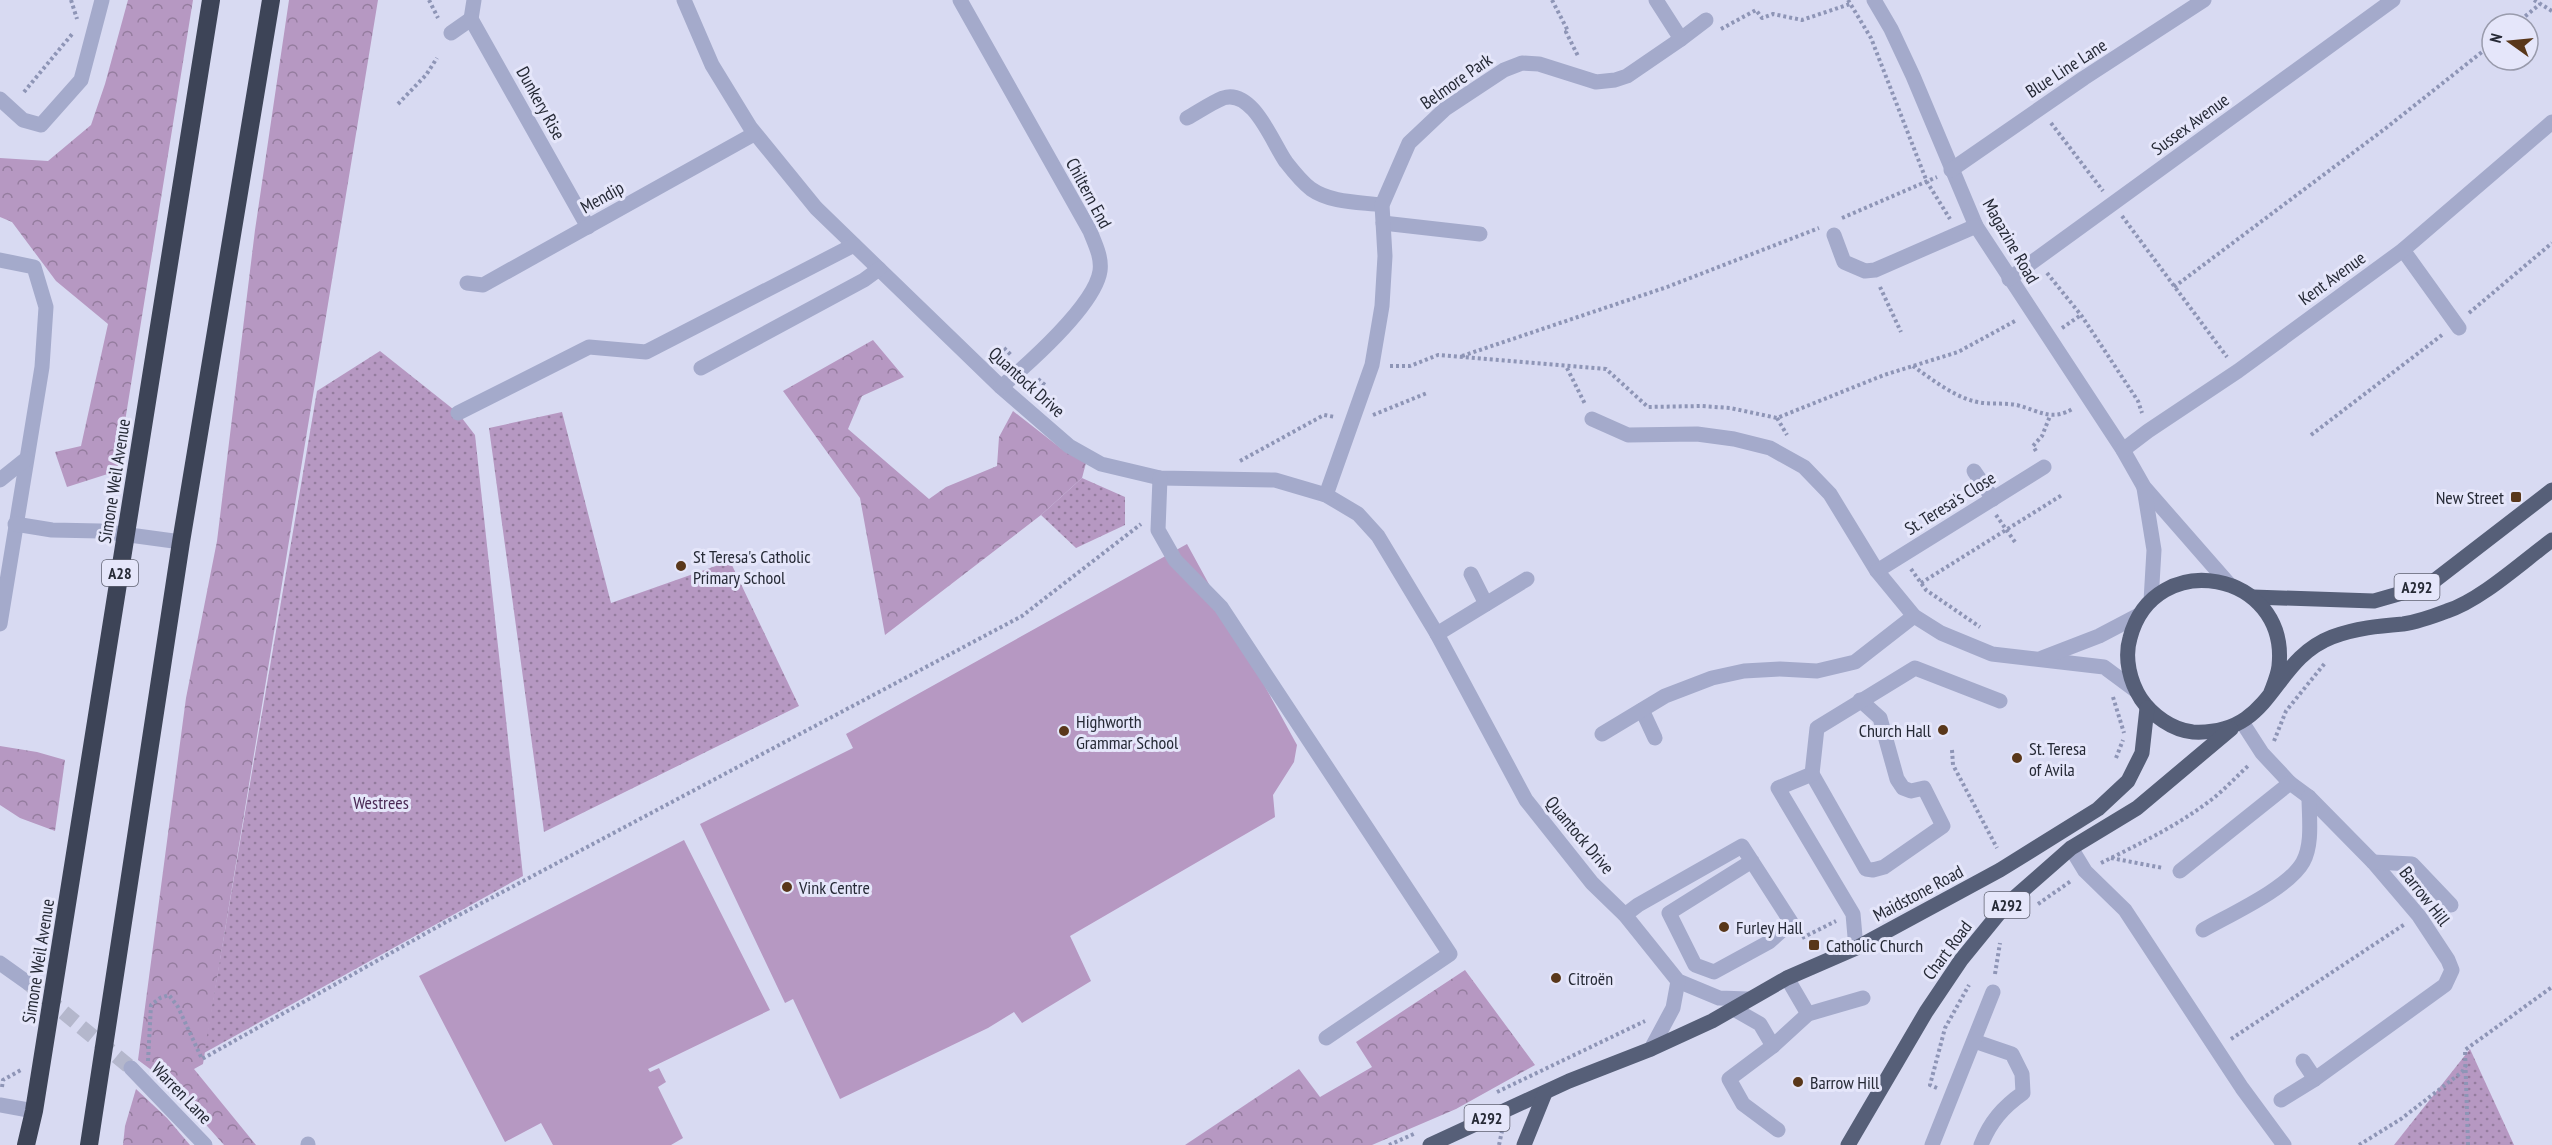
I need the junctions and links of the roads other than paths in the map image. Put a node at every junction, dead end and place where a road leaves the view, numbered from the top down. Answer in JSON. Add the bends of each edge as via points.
{"nodes":[{"id":1,"x":102,"y":0,"type":"edge"},
{"id":2,"x":211,"y":0,"type":"edge"},
{"id":3,"x":271,"y":0,"type":"edge"},
{"id":4,"x":474,"y":0,"type":"edge"},
{"id":5,"x":684,"y":0,"type":"edge"},
{"id":6,"x":960,"y":0,"type":"edge"},
{"id":7,"x":1656,"y":0,"type":"edge"},
{"id":8,"x":1874,"y":0,"type":"edge"},
{"id":9,"x":2204,"y":0,"type":"edge"},
{"id":10,"x":2393,"y":0,"type":"edge"},
{"id":11,"x":471,"y":19,"type":"junction"},
{"id":12,"x":1706,"y":20,"type":"road end"},
{"id":13,"x":451,"y":33,"type":"dead end"},
{"id":14,"x":1681,"y":39,"type":"junction"},
{"id":15,"x":0,"y":99,"type":"edge"},
{"id":16,"x":1187,"y":118,"type":"dead end"},
{"id":17,"x":2552,"y":122,"type":"edge"},
{"id":18,"x":754,"y":134,"type":"junction"},
{"id":19,"x":1951,"y":170,"type":"junction"},
{"id":20,"x":1382,"y":205,"type":"junction"},
{"id":21,"x":1383,"y":223,"type":"junction"},
{"id":22,"x":1976,"y":226,"type":"junction"},
{"id":23,"x":588,"y":227,"type":"junction"},
{"id":24,"x":1480,"y":234,"type":"dead end"},
{"id":25,"x":1834,"y":235,"type":"dead end"},
{"id":26,"x":854,"y":245,"type":"junction"},
{"id":27,"x":2403,"y":250,"type":"junction"},
{"id":28,"x":0,"y":260,"type":"edge"},
{"id":29,"x":879,"y":269,"type":"junction"},
{"id":30,"x":2009,"y":279,"type":"junction"},
{"id":31,"x":466,"y":283,"type":"dead end"},
{"id":32,"x":2458,"y":326,"type":"road end"},
{"id":33,"x":701,"y":368,"type":"dead end"},
{"id":34,"x":1001,"y":387,"type":"junction"},
{"id":35,"x":458,"y":413,"type":"dead end"},
{"id":36,"x":1592,"y":419,"type":"road end"},
{"id":37,"x":2123,"y":450,"type":"junction"},
{"id":38,"x":26,"y":459,"type":"junction"},
{"id":39,"x":2044,"y":467,"type":"road end"},
{"id":40,"x":1974,"y":471,"type":"dead end"},
{"id":41,"x":1160,"y":478,"type":"junction"},
{"id":42,"x":0,"y":480,"type":"edge"},
{"id":43,"x":2144,"y":487,"type":"junction"},
{"id":44,"x":2552,"y":490,"type":"edge"},
{"id":45,"x":1326,"y":495,"type":"junction"},
{"id":46,"x":1990,"y":501,"type":"junction"},
{"id":47,"x":15,"y":524,"type":"junction"},
{"id":48,"x":126,"y":535,"type":"junction"},
{"id":49,"x":2552,"y":540,"type":"edge"},
{"id":50,"x":181,"y":542,"type":"junction"},
{"id":51,"x":4,"y":559,"type":"edge"},
{"id":52,"x":1877,"y":571,"type":"junction"},
{"id":53,"x":1471,"y":574,"type":"dead end"},
{"id":54,"x":1527,"y":579,"type":"dead end"},
{"id":55,"x":2228,"y":584,"type":"junction"},
{"id":56,"x":2253,"y":597,"type":"junction"},
{"id":57,"x":2151,"y":601,"type":"junction"},
{"id":58,"x":1486,"y":604,"type":"junction"},
{"id":59,"x":2139,"y":615,"type":"junction"},
{"id":60,"x":1914,"y":616,"type":"junction"},
{"id":61,"x":0,"y":624,"type":"edge"},
{"id":62,"x":1437,"y":634,"type":"junction"},
{"id":63,"x":2039,"y":659,"type":"junction"},
{"id":64,"x":2135,"y":690,"type":"junction"},
{"id":65,"x":2271,"y":692,"type":"junction"},
{"id":66,"x":1860,"y":700,"type":"junction"},
{"id":67,"x":2000,"y":701,"type":"dead end"},
{"id":68,"x":2147,"y":708,"type":"junction"},
{"id":69,"x":1642,"y":710,"type":"junction"},
{"id":70,"x":2237,"y":724,"type":"junction"},
{"id":71,"x":1602,"y":734,"type":"dead end"},
{"id":72,"x":1655,"y":738,"type":"dead end"},
{"id":73,"x":1812,"y":774,"type":"junction"},
{"id":74,"x":2290,"y":783,"type":"junction"},
{"id":75,"x":2309,"y":797,"type":"junction"},
{"id":76,"x":2071,"y":848,"type":"junction"},
{"id":77,"x":1752,"y":861,"type":"junction"},
{"id":78,"x":2373,"y":862,"type":"junction"},
{"id":79,"x":2180,"y":871,"type":"road end"},
{"id":80,"x":2451,"y":905,"type":"dead end"},
{"id":81,"x":1626,"y":915,"type":"junction"},
{"id":82,"x":2203,"y":930,"type":"dead end"},
{"id":83,"x":1856,"y":948,"type":"junction"},
{"id":84,"x":0,"y":963,"type":"edge"},
{"id":85,"x":1787,"y":978,"type":"junction"},
{"id":86,"x":1678,"y":981,"type":"junction"},
{"id":87,"x":28,"y":983,"type":"tunnel mouth"},
{"id":88,"x":1993,"y":992,"type":"road end"},
{"id":89,"x":1863,"y":998,"type":"dead end"},
{"id":90,"x":1748,"y":999,"type":"junction"},
{"id":91,"x":1732,"y":1008,"type":"junction"},
{"id":92,"x":1808,"y":1014,"type":"junction"},
{"id":93,"x":1326,"y":1038,"type":"dead end"},
{"id":94,"x":1974,"y":1041,"type":"junction"},
{"id":95,"x":1773,"y":1046,"type":"junction"},
{"id":96,"x":1651,"y":1049,"type":"junction"},
{"id":97,"x":2303,"y":1061,"type":"dead end"},
{"id":98,"x":131,"y":1068,"type":"tunnel mouth"},
{"id":99,"x":2315,"y":1079,"type":"junction"},
{"id":100,"x":1545,"y":1093,"type":"junction"},
{"id":101,"x":2281,"y":1100,"type":"dead end"},
{"id":102,"x":0,"y":1105,"type":"edge"},
{"id":103,"x":34,"y":1111,"type":"junction"},
{"id":104,"x":1778,"y":1130,"type":"dead end"},
{"id":105,"x":26,"y":1145,"type":"edge"},
{"id":106,"x":89,"y":1145,"type":"edge"},
{"id":107,"x":205,"y":1145,"type":"edge"},
{"id":108,"x":1430,"y":1145,"type":"edge"},
{"id":109,"x":1524,"y":1145,"type":"edge"},
{"id":110,"x":1848,"y":1145,"type":"edge"},
{"id":111,"x":1932,"y":1145,"type":"edge"},
{"id":112,"x":1981,"y":1145,"type":"edge"},
{"id":113,"x":2284,"y":1145,"type":"edge"}],
"edges":[{"from":1,"to":15,"type":"street","via":[[81,80],[41,125],[23,120]]},
{"from":2,"to":48,"type":"highway","name":"Simone Weil Avenue","number":"A28"},
{"from":3,"to":50,"type":"highway"},
{"from":4,"to":11,"type":"street"},
{"from":5,"to":18,"type":"street","name":"Quantock Drive","via":[[712,65]]},
{"from":6,"to":34,"type":"street","name":"Chiltern End","via":[[1090,231],[1100,260],[1097,283],[1088,301]]},
{"from":7,"to":14,"type":"street"},
{"from":8,"to":19,"type":"street","name":"Magazine Road","via":[[1909,67]]},
{"from":9,"to":19,"type":"street","name":"Blue Line Lane"},
{"from":10,"to":30,"type":"street","name":"Sussex Avenue"},
{"from":11,"to":13,"type":"street"},
{"from":11,"to":23,"type":"street","name":"Dunkery Rise"},
{"from":12,"to":14,"type":"street","name":"Belmore Park"},
{"from":14,"to":20,"type":"street","name":"Belmore Park","via":[[1627,76],[1596,82],[1539,64],[1521,63],[1504,70],[1445,109],[1409,143]]},
{"from":16,"to":20,"type":"street","via":[[1225,98],[1239,98],[1249,105],[1286,162],[1310,188],[1323,196]]},
{"from":17,"to":27,"type":"street","name":"Kent Avenue"},
{"from":18,"to":23,"type":"street","name":"Mendip"},
{"from":18,"to":26,"type":"street","name":"Quantock Drive","via":[[816,208]]},
{"from":19,"to":22,"type":"street","name":"Magazine Road"},
{"from":20,"to":21,"type":"street","name":"Belmore Park"},
{"from":21,"to":24,"type":"street"},
{"from":21,"to":45,"type":"street","name":"Belmore Park","via":[[1382,306],[1372,365]]},
{"from":22,"to":25,"type":"street","via":[[1872,270],[1857,269],[1844,262]]},
{"from":22,"to":30,"type":"street","name":"Magazine Road"},
{"from":23,"to":31,"type":"street","name":"Mendip","via":[[483,285]]},
{"from":26,"to":29,"type":"street","name":"Quantock Drive"},
{"from":26,"to":35,"type":"street","via":[[646,352],[590,346]]},
{"from":27,"to":32,"type":"street"},
{"from":27,"to":37,"type":"street","name":"Kent Avenue"},
{"from":28,"to":38,"type":"street","via":[[34,267],[46,307],[42,367]]},
{"from":29,"to":33,"type":"street"},
{"from":29,"to":34,"type":"street","name":"Quantock Drive"},
{"from":30,"to":37,"type":"street","name":"Magazine Road"},
{"from":34,"to":41,"type":"street","name":"Quantock Drive","via":[[1070,446],[1101,464]]},
{"from":36,"to":52,"type":"street","via":[[1628,435],[1697,434],[1770,447],[1804,467],[1830,494]]},
{"from":37,"to":43,"type":"street","name":"Magazine Road"},
{"from":38,"to":42,"type":"street"},
{"from":38,"to":47,"type":"street"},
{"from":39,"to":46,"type":"street","name":"St. Teresa's Close"},
{"from":40,"to":46,"type":"street"},
{"from":41,"to":45,"type":"street","name":"Quantock Drive","via":[[1275,480]]},
{"from":41,"to":93,"type":"street","via":[[1158,530],[1175,560],[1221,607],[1450,954]]},
{"from":43,"to":55,"type":"street","name":"Magazine Road"},
{"from":43,"to":57,"type":"street","name":"Magazine Road","via":[[2154,550]]},
{"from":44,"to":56,"type":"main road","number":"A292","via":[[2434,581],[2409,591],[2374,601]]},
{"from":45,"to":62,"type":"street","name":"Quantock Drive","via":[[1358,514],[1378,536]]},
{"from":46,"to":52,"type":"street","name":"St. Teresa's Close"},
{"from":47,"to":48,"type":"street"},
{"from":47,"to":51,"type":"street"},
{"from":48,"to":50,"type":"street"},
{"from":48,"to":103,"type":"highway","name":"Simone Weil Avenue","number":"A28"},
{"from":49,"to":65,"type":"main road","number":"A292","via":[[2472,599],[2449,611],[2405,624],[2356,630],[2322,642],[2303,654]]},
{"from":50,"to":106,"type":"highway"},
{"from":51,"to":61,"type":"street"},
{"from":52,"to":60,"type":"street"},
{"from":53,"to":58,"type":"street"},
{"from":54,"to":58,"type":"street"},
{"from":55,"to":56,"type":"main road"},
{"from":55,"to":57,"type":"main road","via":[[2187,582],[2167,589]]},
{"from":56,"to":65,"type":"main road","via":[[2270,617],[2279,641],[2279,668]]},
{"from":57,"to":59,"type":"main road"},
{"from":58,"to":62,"type":"street"},
{"from":59,"to":63,"type":"street","via":[[2099,636]]},
{"from":59,"to":64,"type":"main road","via":[[2129,639],[2128,656]]},
{"from":60,"to":63,"type":"street","via":[[1941,633],[1992,654]]},
{"from":60,"to":69,"type":"street","via":[[1855,662],[1817,671],[1744,671],[1712,678],[1665,696]]},
{"from":62,"to":81,"type":"street","name":"Quantock Drive","via":[[1526,800],[1593,883]]},
{"from":63,"to":64,"type":"street","via":[[2104,667]]},
{"from":64,"to":68,"type":"main road"},
{"from":65,"to":70,"type":"main road","via":[[2254,714]]},
{"from":66,"to":67,"type":"street","via":[[1915,668]]},
{"from":66,"to":73,"type":"street","via":[[1817,728]]},
{"from":66,"to":73,"type":"street","via":[[1880,718],[1901,786],[1911,791],[1924,788],[1943,826],[1884,867],[1866,869]]},
{"from":68,"to":70,"type":"main road","via":[[2165,723],[2187,731],[2210,733]]},
{"from":68,"to":83,"type":"main road","name":"Maidstone Road","number":"A292","via":[[2138,762],[2128,781],[2098,809],[2000,870]]},
{"from":69,"to":71,"type":"street"},
{"from":69,"to":72,"type":"street"},
{"from":70,"to":74,"type":"street","name":"Barrow Hill"},
{"from":70,"to":76,"type":"main road","name":"Chart Road","number":"A292","via":[[2137,808]]},
{"from":73,"to":83,"type":"street","via":[[1778,788],[1852,914]]},
{"from":74,"to":75,"type":"street","name":"Barrow Hill"},
{"from":74,"to":79,"type":"street"},
{"from":75,"to":78,"type":"street","name":"Barrow Hill"},
{"from":75,"to":82,"type":"street","via":[[2309,839],[2303,862],[2283,884]]},
{"from":76,"to":110,"type":"main road","name":"Chart Road","number":"A292","via":[[2005,906],[1961,960]]},
{"from":76,"to":113,"type":"street","via":[[2085,871],[2125,910]]},
{"from":77,"to":77,"type":"street","via":[[1791,921],[1769,942],[1714,972],[1695,965],[1669,913]]},
{"from":77,"to":81,"type":"street","via":[[1742,846]]},
{"from":78,"to":80,"type":"street","via":[[2412,864]]},
{"from":78,"to":99,"type":"street","name":"Barrow Hill","via":[[2418,916],[2452,970],[2445,985]]},
{"from":81,"to":86,"type":"street","name":"Quantock Drive"},
{"from":83,"to":85,"type":"main road","name":"Maidstone Road","number":"A292"},
{"from":84,"to":87,"type":"street"},
{"from":85,"to":90,"type":"main road","name":"Maidstone Road","number":"A292"},
{"from":85,"to":92,"type":"street"},
{"from":86,"to":90,"type":"street","name":"Quantock Drive","via":[[1719,998]]},
{"from":86,"to":96,"type":"street","via":[[1672,1008]]},
{"from":88,"to":94,"type":"street"},
{"from":89,"to":92,"type":"street"},
{"from":90,"to":91,"type":"main road","name":"Maidstone Road","number":"A292"},
{"from":91,"to":95,"type":"street","via":[[1760,1024]]},
{"from":91,"to":96,"type":"main road","name":"Maidstone Road","number":"A292"},
{"from":92,"to":95,"type":"street"},
{"from":94,"to":111,"type":"street"},
{"from":94,"to":112,"type":"street","via":[[2012,1054],[2022,1074],[2023,1093],[2002,1108]]},
{"from":95,"to":104,"type":"street","via":[[1729,1079],[1743,1104]]},
{"from":96,"to":100,"type":"main road","name":"Maidstone Road","number":"A292"},
{"from":97,"to":99,"type":"street"},
{"from":98,"to":107,"type":"street","name":"Warren Lane"},
{"from":99,"to":101,"type":"street","name":"Barrow Hill"},
{"from":100,"to":108,"type":"main road","name":"Maidstone Road","number":"A292"},
{"from":100,"to":109,"type":"main road","number":"A292"},
{"from":102,"to":103,"type":"street"},
{"from":103,"to":105,"type":"highway","name":"Simone Weil Avenue","number":"A28"}]}
